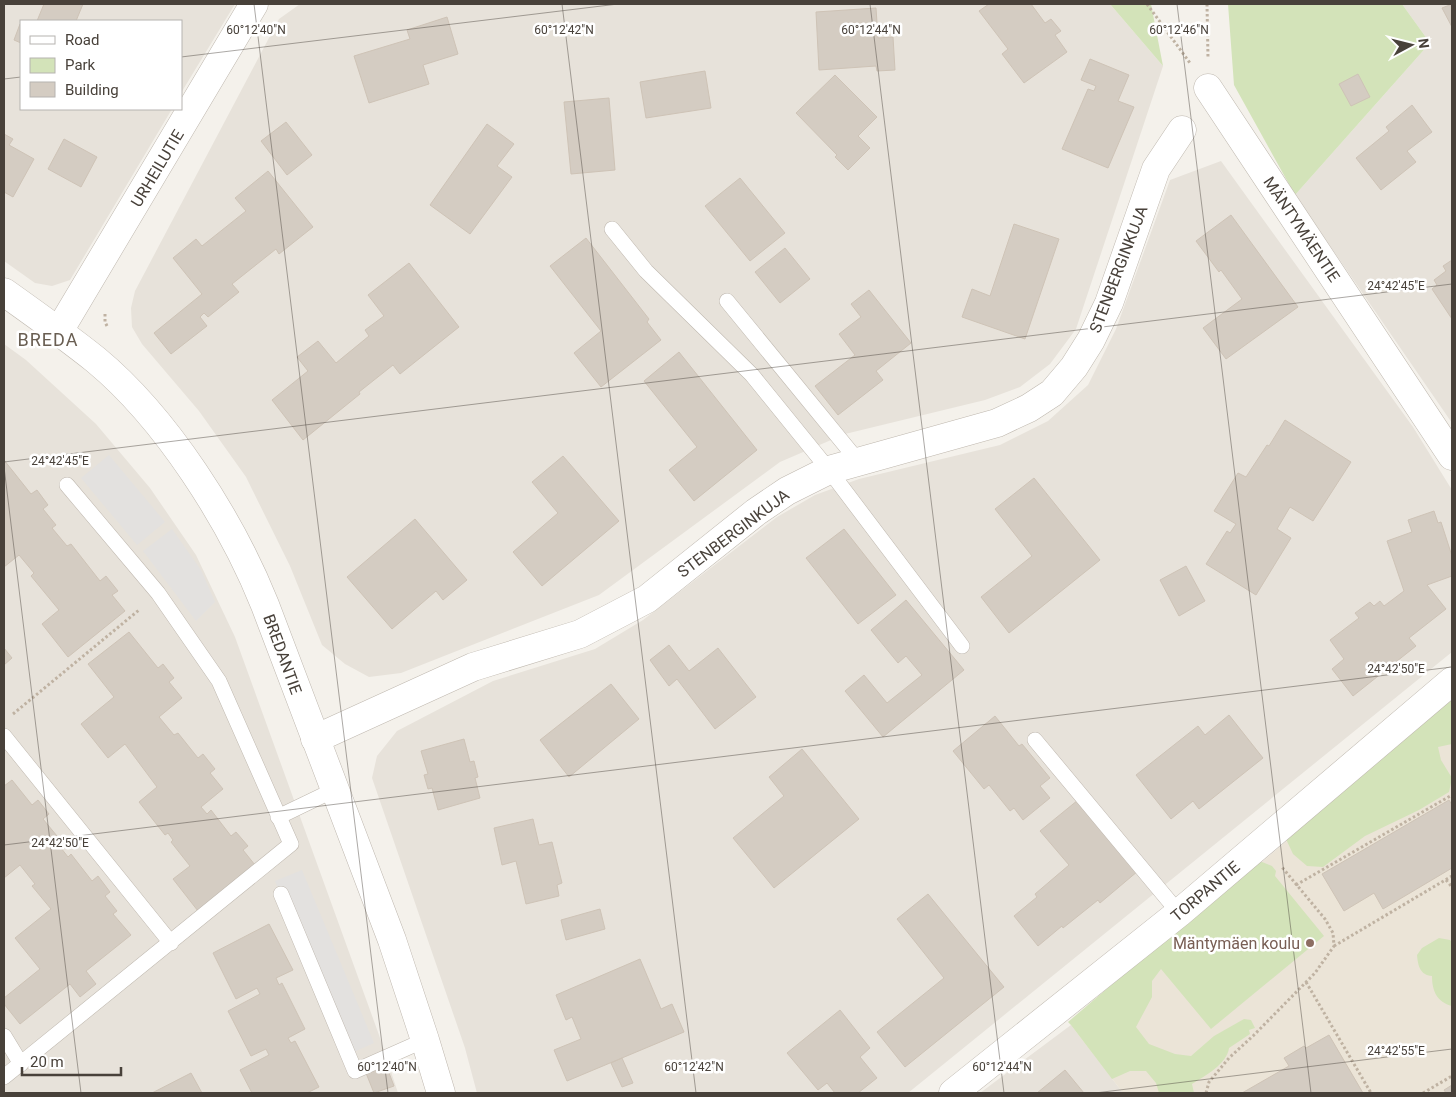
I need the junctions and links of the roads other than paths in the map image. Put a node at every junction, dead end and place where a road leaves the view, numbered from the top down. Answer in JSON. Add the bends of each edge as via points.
{"nodes":[{"id":1,"x":254,"y":4,"type":"edge"},
{"id":2,"x":1208,"y":88,"type":"road end"},
{"id":3,"x":1182,"y":130,"type":"dead end"},
{"id":4,"x":612,"y":229,"type":"dead end"},
{"id":5,"x":4,"y":292,"type":"edge"},
{"id":6,"x":727,"y":301,"type":"dead end"},
{"id":7,"x":59,"y":331,"type":"junction"},
{"id":8,"x":1452,"y":456,"type":"edge"},
{"id":9,"x":858,"y":461,"type":"junction"},
{"id":10,"x":829,"y":470,"type":"junction"},
{"id":11,"x":66,"y":485,"type":"dead end"},
{"id":12,"x":962,"y":646,"type":"dead end"},
{"id":13,"x":1452,"y":681,"type":"edge"},
{"id":14,"x":4,"y":736,"type":"edge"},
{"id":15,"x":315,"y":739,"type":"junction"},
{"id":16,"x":1035,"y":740,"type":"dead end"},
{"id":17,"x":334,"y":790,"type":"junction"},
{"id":18,"x":278,"y":817,"type":"junction"},
{"id":19,"x":281,"y":894,"type":"dead end"},
{"id":20,"x":1180,"y":913,"type":"junction"},
{"id":21,"x":171,"y":942,"type":"junction"},
{"id":22,"x":4,"y":1036,"type":"edge"},
{"id":23,"x":425,"y":1040,"type":"junction"},
{"id":24,"x":21,"y":1064,"type":"junction"},
{"id":25,"x":4,"y":1077,"type":"edge"},
{"id":26,"x":440,"y":1093,"type":"edge"},
{"id":27,"x":952,"y":1093,"type":"edge"}],
"edges":[{"from":1,"to":7,"type":"street","name":"URHEILUTIE"},
{"from":2,"to":8,"type":"street","name":"MÄNTYMÄENTIE"},
{"from":3,"to":9,"type":"street","name":"STENBERGINKUJA","via":[[1156,169],[1109,303],[1091,340],[1052,393],[998,423]]},
{"from":4,"to":10,"type":"lane","via":[[646,270],[752,376]]},
{"from":5,"to":7,"type":"street","name":"BREDANTIE"},
{"from":6,"to":9,"type":"lane"},
{"from":7,"to":15,"type":"street","name":"BREDANTIE","via":[[139,401],[174,445],[229,528],[255,579]]},
{"from":9,"to":10,"type":"street","name":"STENBERGINKUJA"},
{"from":10,"to":12,"type":"lane"},
{"from":10,"to":15,"type":"street","name":"STENBERGINKUJA","via":[[787,491],[756,512],[639,604],[580,634],[473,667]]},
{"from":11,"to":18,"type":"lane","via":[[158,593],[219,681]]},
{"from":13,"to":20,"type":"street","name":"TORPANTIE"},
{"from":14,"to":21,"type":"lane"},
{"from":15,"to":17,"type":"street","name":"BREDANTIE"},
{"from":16,"to":20,"type":"lane"},
{"from":17,"to":18,"type":"lane"},
{"from":17,"to":23,"type":"street","name":"BREDANTIE","via":[[392,940]]},
{"from":18,"to":21,"type":"lane","via":[[291,844]]},
{"from":19,"to":23,"type":"lane","via":[[355,1071]]},
{"from":20,"to":27,"type":"street","name":"TORPANTIE"},
{"from":21,"to":24,"type":"lane"},
{"from":22,"to":24,"type":"lane"},
{"from":23,"to":26,"type":"street","name":"BREDANTIE"},
{"from":24,"to":25,"type":"lane"}]}
